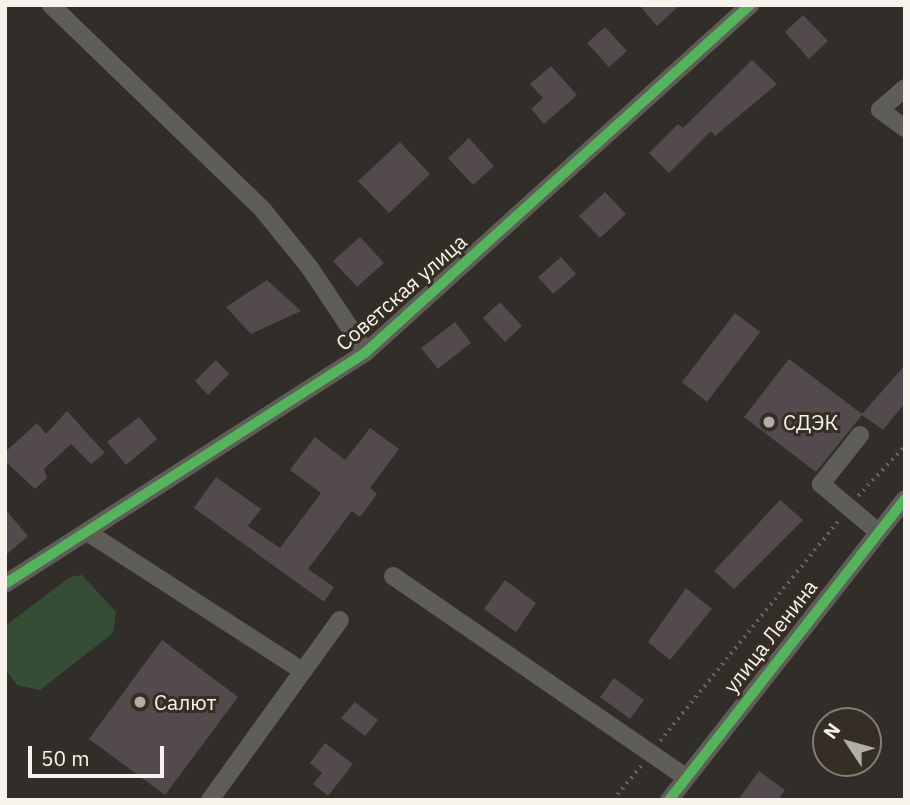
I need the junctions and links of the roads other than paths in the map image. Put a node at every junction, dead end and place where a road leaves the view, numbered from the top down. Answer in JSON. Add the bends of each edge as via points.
{"nodes":[{"id":1,"x":51,"y":5,"type":"edge"},
{"id":2,"x":750,"y":5,"type":"edge"},
{"id":3,"x":905,"y":88,"type":"edge"},
{"id":4,"x":905,"y":128,"type":"edge"},
{"id":5,"x":366,"y":352,"type":"junction"},
{"id":6,"x":860,"y":435,"type":"dead end"},
{"id":7,"x":905,"y":499,"type":"edge"},
{"id":8,"x":877,"y":531,"type":"junction"},
{"id":9,"x":87,"y":532,"type":"junction"},
{"id":10,"x":393,"y":576,"type":"dead end"},
{"id":11,"x":5,"y":584,"type":"edge"},
{"id":12,"x":340,"y":620,"type":"dead end"},
{"id":13,"x":303,"y":671,"type":"junction"},
{"id":14,"x":685,"y":777,"type":"junction"},
{"id":15,"x":211,"y":800,"type":"edge"},
{"id":16,"x":669,"y":800,"type":"edge"}],
"edges":[{"from":1,"to":5,"type":"street","via":[[263,210],[310,268]]},
{"from":2,"to":5,"type":"street","name":"Советская улица"},
{"from":3,"to":4,"type":"street","via":[[880,110]]},
{"from":5,"to":9,"type":"street","name":"Советская улица"},
{"from":6,"to":8,"type":"street","via":[[821,484]]},
{"from":7,"to":8,"type":"street","name":"улица Ленина"},
{"from":8,"to":14,"type":"street","name":"улица Ленина"},
{"from":9,"to":11,"type":"street","name":"Советская улица"},
{"from":9,"to":13,"type":"street"},
{"from":10,"to":14,"type":"street"},
{"from":12,"to":13,"type":"street"},
{"from":13,"to":15,"type":"street"},
{"from":14,"to":16,"type":"street","name":"улица Ленина"}]}
